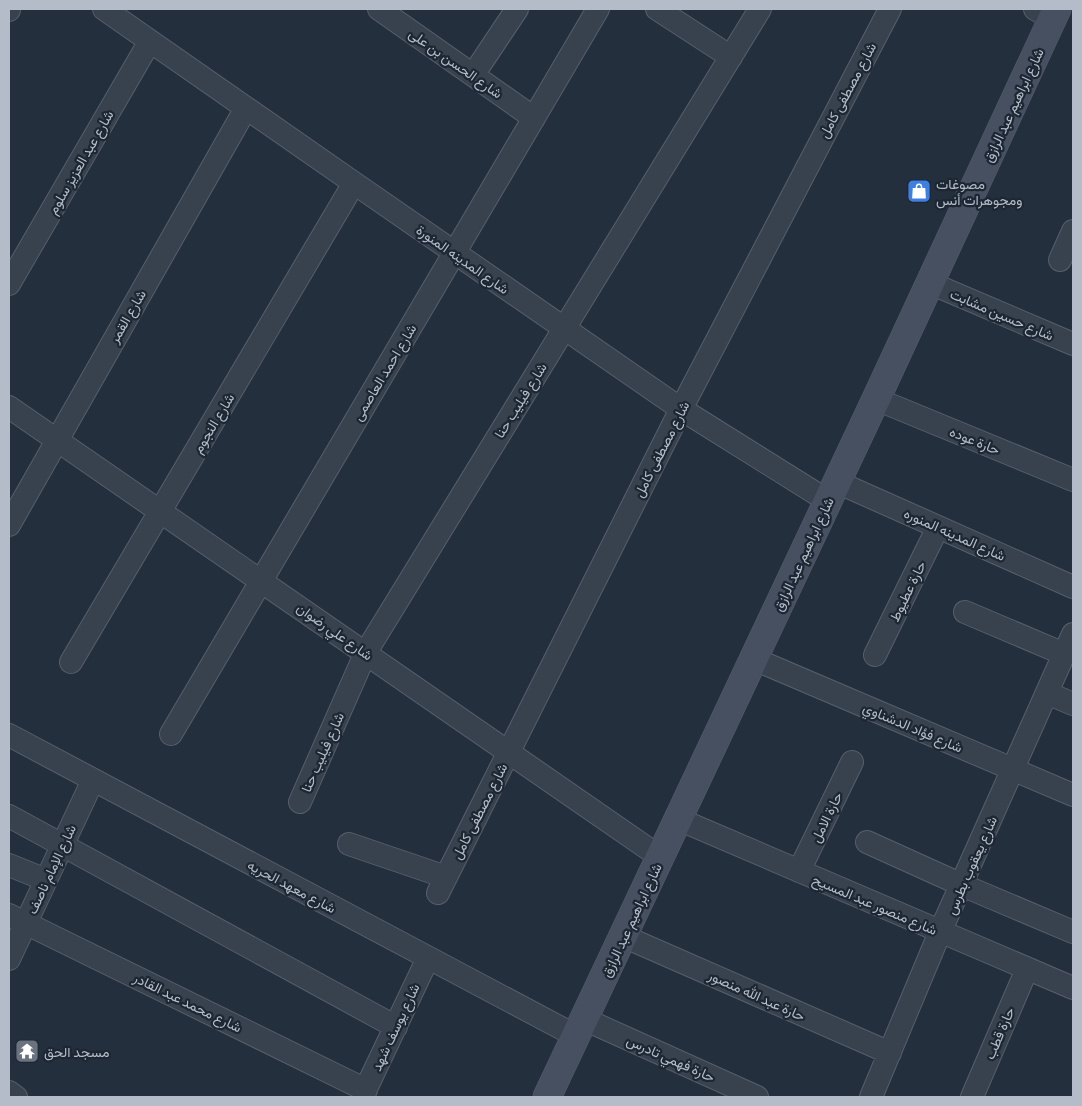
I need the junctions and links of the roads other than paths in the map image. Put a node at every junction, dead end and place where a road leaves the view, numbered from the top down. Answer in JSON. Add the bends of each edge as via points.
{"nodes":[{"id":1,"x":104,"y":9,"type":"edge"},
{"id":2,"x":379,"y":9,"type":"edge"},
{"id":3,"x":517,"y":9,"type":"edge"},
{"id":4,"x":598,"y":9,"type":"edge"},
{"id":5,"x":657,"y":9,"type":"edge"},
{"id":6,"x":760,"y":9,"type":"edge"},
{"id":7,"x":890,"y":9,"type":"edge"},
{"id":8,"x":1048,"y":12,"type":"edge"},
{"id":9,"x":150,"y":41,"type":"junction"},
{"id":10,"x":731,"y":57,"type":"junction"},
{"id":11,"x":474,"y":75,"type":"junction"},
{"id":12,"x":246,"y":108,"type":"junction"},
{"id":13,"x":534,"y":118,"type":"junction"},
{"id":14,"x":354,"y":183,"type":"junction"},
{"id":15,"x":1073,"y":231,"type":"edge"},
{"id":16,"x":454,"y":253,"type":"junction"},
{"id":17,"x":1060,"y":260,"type":"dead end"},
{"id":18,"x":930,"y":283,"type":"junction"},
{"id":19,"x":9,"y":284,"type":"edge"},
{"id":20,"x":564,"y":328,"type":"junction"},
{"id":21,"x":1073,"y":344,"type":"edge"},
{"id":22,"x":876,"y":399,"type":"junction"},
{"id":23,"x":9,"y":407,"type":"edge"},
{"id":24,"x":681,"y":409,"type":"junction"},
{"id":25,"x":57,"y":440,"type":"junction"},
{"id":26,"x":1073,"y":480,"type":"edge"},
{"id":27,"x":833,"y":492,"type":"junction"},
{"id":28,"x":161,"y":511,"type":"junction"},
{"id":29,"x":9,"y":524,"type":"edge"},
{"id":30,"x":938,"y":527,"type":"junction"},
{"id":31,"x":261,"y":580,"type":"junction"},
{"id":32,"x":1073,"y":587,"type":"edge"},
{"id":33,"x":965,"y":612,"type":"dead end"},
{"id":34,"x":1069,"y":644,"type":"edge"},
{"id":35,"x":366,"y":652,"type":"junction"},
{"id":36,"x":875,"y":655,"type":"dead end"},
{"id":37,"x":754,"y":659,"type":"junction"},
{"id":38,"x":72,"y":662,"type":"dead end"},
{"id":39,"x":1047,"y":693,"type":"junction"},
{"id":40,"x":1073,"y":704,"type":"edge"},
{"id":41,"x":171,"y":734,"type":"dead end"},
{"id":42,"x":9,"y":735,"type":"edge"},
{"id":43,"x":509,"y":752,"type":"junction"},
{"id":44,"x":852,"y":762,"type":"dead end"},
{"id":45,"x":1013,"y":770,"type":"junction"},
{"id":46,"x":93,"y":780,"type":"junction"},
{"id":47,"x":1073,"y":795,"type":"edge"},
{"id":48,"x":300,"y":802,"type":"dead end"},
{"id":49,"x":9,"y":816,"type":"edge"},
{"id":50,"x":678,"y":819,"type":"junction"},
{"id":51,"x":868,"y":842,"type":"dead end"},
{"id":52,"x":349,"y":844,"type":"dead end"},
{"id":53,"x":62,"y":845,"type":"junction"},
{"id":54,"x":660,"y":857,"type":"junction"},
{"id":55,"x":9,"y":865,"type":"edge"},
{"id":56,"x":799,"y":871,"type":"junction"},
{"id":57,"x":46,"y":880,"type":"junction"},
{"id":58,"x":962,"y":885,"type":"junction"},
{"id":59,"x":17,"y":919,"type":"edge"},
{"id":60,"x":940,"y":932,"type":"junction"},
{"id":61,"x":1073,"y":932,"type":"edge"},
{"id":62,"x":623,"y":936,"type":"junction"},
{"id":63,"x":428,"y":958,"type":"junction"},
{"id":64,"x":9,"y":959,"type":"edge"},
{"id":65,"x":1026,"y":969,"type":"junction"},
{"id":66,"x":1073,"y":988,"type":"edge"},
{"id":67,"x":396,"y":1027,"type":"junction"},
{"id":68,"x":580,"y":1028,"type":"junction"},
{"id":69,"x":890,"y":1054,"type":"junction"},
{"id":70,"x":9,"y":1092,"type":"edge"},
{"id":71,"x":364,"y":1094,"type":"edge"},
{"id":72,"x":16,"y":1097,"type":"edge"},
{"id":73,"x":547,"y":1097,"type":"edge"},
{"id":74,"x":758,"y":1097,"type":"edge"},
{"id":75,"x":871,"y":1097,"type":"edge"},
{"id":76,"x":972,"y":1097,"type":"edge"}],
"edges":[{"from":1,"to":9,"type":"street","name":"شارع المدينه المنورة"},
{"from":2,"to":11,"type":"street","name":"شارع الحسن بن على"},
{"from":3,"to":11,"type":"street"},
{"from":4,"to":13,"type":"street","name":"شارع احمد العاصمى"},
{"from":5,"to":10,"type":"street"},
{"from":6,"to":10,"type":"street","name":"شارع فيليب حنا"},
{"from":7,"to":24,"type":"street","name":"شارع مصطفى كامل"},
{"from":8,"to":18,"type":"main road","name":"شارع ابراهيم عبد الرازق"},
{"from":9,"to":12,"type":"street","name":"شارع المدينه المنورة"},
{"from":9,"to":19,"type":"street","name":"شارع عبد العزيز سلوم"},
{"from":10,"to":20,"type":"street","name":"شارع فيليب حنا"},
{"from":11,"to":13,"type":"street","name":"شارع الحسن بن على"},
{"from":12,"to":14,"type":"street","name":"شارع المدينه المنورة"},
{"from":12,"to":25,"type":"street","name":"شارع القمر"},
{"from":13,"to":16,"type":"street","name":"شارع احمد العاصمى"},
{"from":14,"to":16,"type":"street","name":"شارع المدينه المنورة"},
{"from":14,"to":28,"type":"street","name":"شارع النجوم"},
{"from":15,"to":17,"type":"street"},
{"from":16,"to":20,"type":"street","name":"شارع المدينه المنورة"},
{"from":16,"to":31,"type":"street","name":"شارع احمد العاصمى"},
{"from":18,"to":21,"type":"street","name":"شارع حسين مشابت"},
{"from":18,"to":22,"type":"main road","name":"شارع ابراهيم عبد الرازق"},
{"from":20,"to":24,"type":"street","name":"شارع المدينه المنورة"},
{"from":20,"to":35,"type":"street","name":"شارع فيليب حنا"},
{"from":22,"to":26,"type":"street","name":"حارة عوده"},
{"from":22,"to":27,"type":"main road","name":"شارع ابراهيم عبد الرازق"},
{"from":23,"to":25,"type":"street","name":"شارع علي رضوان"},
{"from":24,"to":27,"type":"street","name":"شارع المدينه المنورة"},
{"from":24,"to":43,"type":"street","name":"شارع مصطفى كامل"},
{"from":25,"to":28,"type":"street","name":"شارع علي رضوان"},
{"from":25,"to":29,"type":"street","name":"شارع القمر"},
{"from":27,"to":30,"type":"street","name":"شارع المدينه المنوره"},
{"from":27,"to":37,"type":"main road","name":"شارع ابراهيم عبد الرازق"},
{"from":28,"to":31,"type":"street","name":"شارع علي رضوان"},
{"from":28,"to":38,"type":"street","name":"شارع النجوم"},
{"from":30,"to":32,"type":"street","name":"شارع المدينه المنوره"},
{"from":30,"to":36,"type":"street","name":"حارة عطيوط"},
{"from":31,"to":35,"type":"street","name":"شارع علي رضوان"},
{"from":31,"to":41,"type":"street","name":"شارع احمد العاصمى"},
{"from":33,"to":34,"type":"street"},
{"from":34,"to":39,"type":"street","name":"شارع يعقوب بطرس"},
{"from":35,"to":43,"type":"street","name":"شارع علي رضوان"},
{"from":35,"to":48,"type":"street","name":"شارع فيليب حنا"},
{"from":37,"to":45,"type":"street","name":"شارع فؤاد الدشناوي"},
{"from":37,"to":50,"type":"main road","name":"شارع ابراهيم عبد الرازق"},
{"from":39,"to":40,"type":"street"},
{"from":39,"to":45,"type":"street","name":"شارع يعقوب بطرس"},
{"from":42,"to":46,"type":"street","name":"شارع معهد الحريه"},
{"from":43,"to":52,"type":"street","name":"شارع مصطفى كامل","via":[[442,885]]},
{"from":43,"to":54,"type":"street","name":"شارع علي رضوان"},
{"from":44,"to":56,"type":"street","name":"حارة الامل"},
{"from":45,"to":47,"type":"street","name":"شارع فؤاد الدشناوي"},
{"from":45,"to":58,"type":"street","name":"شارع يعقوب بطرس"},
{"from":46,"to":53,"type":"street","name":"شارع الإمام ناصف"},
{"from":46,"to":63,"type":"street","name":"شارع معهد الحريه"},
{"from":49,"to":53,"type":"street"},
{"from":50,"to":54,"type":"main road","name":"شارع ابراهيم عبد الرازق"},
{"from":50,"to":56,"type":"street","name":"شارع منصور عبد المسيح"},
{"from":51,"to":58,"type":"street"},
{"from":53,"to":57,"type":"street","name":"شارع الإمام ناصف"},
{"from":53,"to":67,"type":"street"},
{"from":54,"to":62,"type":"main road","name":"شارع ابراهيم عبد الرازق"},
{"from":55,"to":57,"type":"street"},
{"from":56,"to":60,"type":"street","name":"شارع منصور عبد المسيح"},
{"from":57,"to":59,"type":"street","name":"شارع الإمام ناصف"},
{"from":58,"to":60,"type":"street","name":"شارع يعقوب بطرس"},
{"from":58,"to":61,"type":"street"},
{"from":59,"to":64,"type":"street","name":"شارع الإمام ناصف"},
{"from":59,"to":71,"type":"street","name":"شارع محمد عبد القادر"},
{"from":60,"to":65,"type":"street","name":"شارع منصور عبد المسيح"},
{"from":60,"to":69,"type":"street","name":"شارع يعقوب بطرس"},
{"from":62,"to":68,"type":"main road","name":"شارع ابراهيم عبد الرازق"},
{"from":62,"to":69,"type":"street","name":"حارة عبد الله منصور"},
{"from":63,"to":67,"type":"street","name":"شارع يوسف شهد"},
{"from":63,"to":68,"type":"street","name":"شارع معهد الحريه"},
{"from":65,"to":66,"type":"street","name":"شارع منصور عبد المسيح"},
{"from":65,"to":76,"type":"street","name":"حارة قطب"},
{"from":67,"to":71,"type":"street","name":"شارع يوسف شهد"},
{"from":68,"to":73,"type":"main road","name":"شارع ابراهيم عبد الرازق"},
{"from":68,"to":74,"type":"street","name":"حارة فهمي تادرس"},
{"from":69,"to":75,"type":"street","name":"شارع يعقوب بطرس"},
{"from":70,"to":72,"type":"street"}]}
